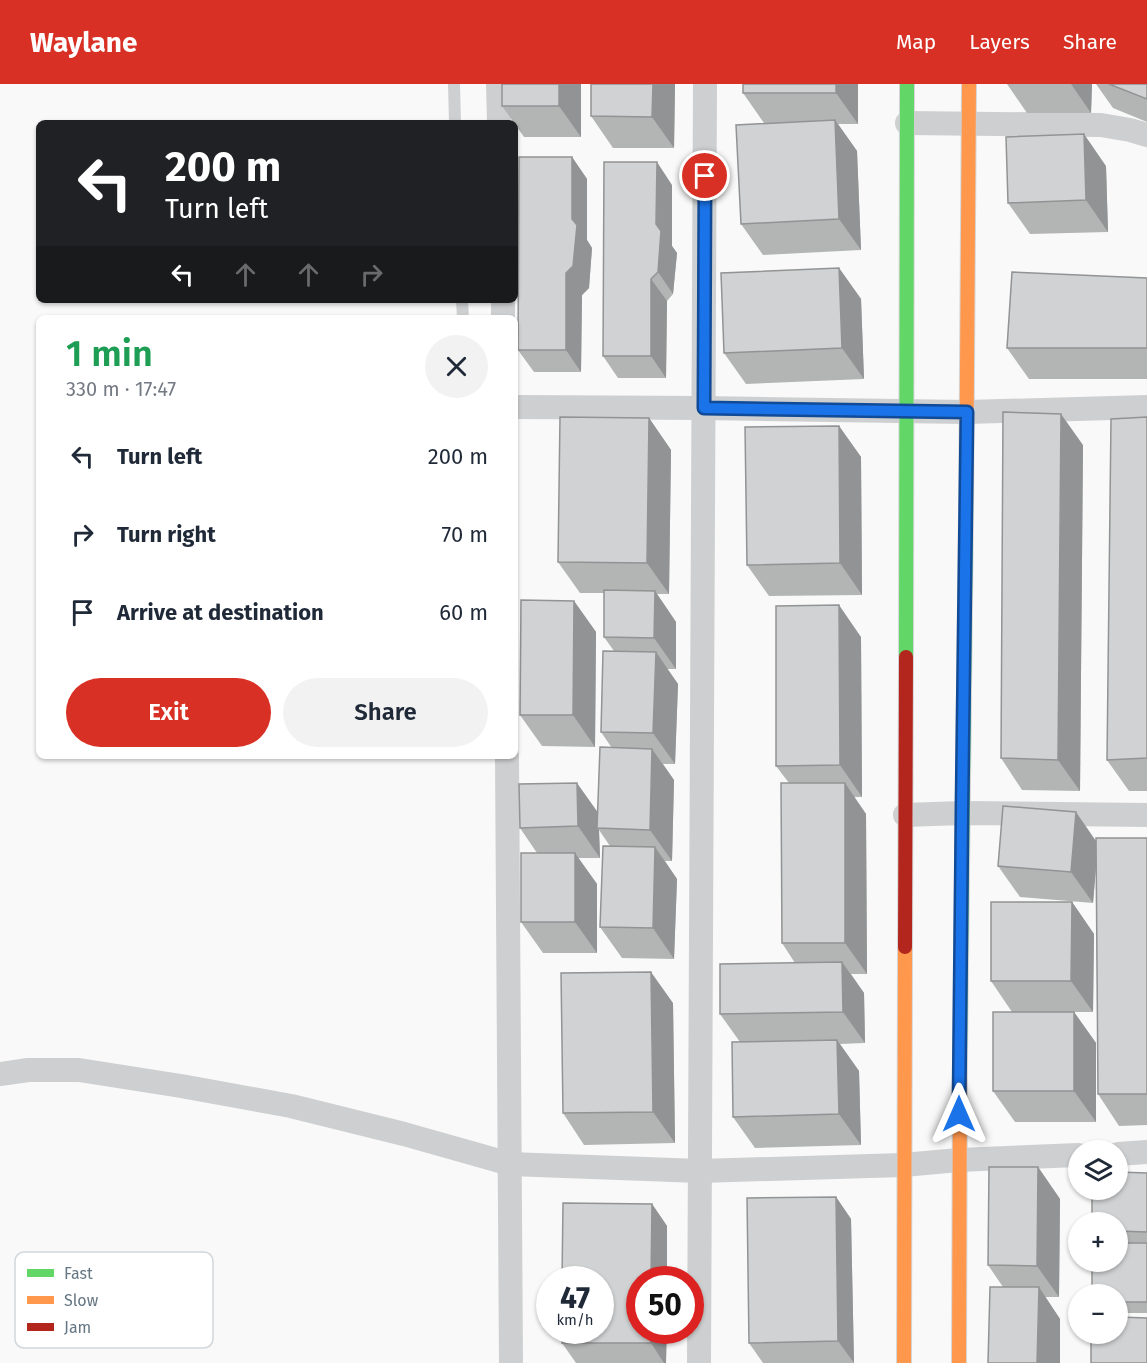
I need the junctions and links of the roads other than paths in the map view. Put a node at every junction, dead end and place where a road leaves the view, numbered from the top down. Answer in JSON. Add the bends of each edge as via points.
{"nodes":[{"id":1,"x":454,"y":84,"type":"edge"},
{"id":2,"x":498,"y":84,"type":"edge"},
{"id":3,"x":705,"y":84,"type":"edge"},
{"id":4,"x":907,"y":84,"type":"edge"},
{"id":5,"x":969,"y":84,"type":"edge"},
{"id":6,"x":455,"y":120,"type":"edge"},
{"id":7,"x":499,"y":120,"type":"edge"},
{"id":8,"x":906,"y":123,"type":"junction"},
{"id":9,"x":969,"y":124,"type":"junction"},
{"id":10,"x":1147,"y":135,"type":"edge"},
{"id":11,"x":518,"y":407,"type":"edge"},
{"id":12,"x":1147,"y":407,"type":"edge"},
{"id":13,"x":704,"y":408,"type":"junction"},
{"id":14,"x":907,"y":412,"type":"junction"},
{"id":15,"x":967,"y":412,"type":"junction"},
{"id":16,"x":507,"y":759,"type":"edge"},
{"id":17,"x":962,"y":813,"type":"junction"},
{"id":18,"x":905,"y":815,"type":"junction"},
{"id":19,"x":1147,"y":815,"type":"edge"},
{"id":20,"x":0,"y":1074,"type":"edge"},
{"id":21,"x":1147,"y":1152,"type":"edge"},
{"id":22,"x":1128,"y":1153,"type":"edge"},
{"id":23,"x":1068,"y":1155,"type":"edge"},
{"id":24,"x":959,"y":1160,"type":"junction"},
{"id":25,"x":510,"y":1164,"type":"junction"},
{"id":26,"x":903,"y":1165,"type":"junction"},
{"id":27,"x":700,"y":1171,"type":"junction"},
{"id":28,"x":511,"y":1363,"type":"edge"},
{"id":29,"x":699,"y":1363,"type":"edge"},
{"id":30,"x":904,"y":1363,"type":"edge"},
{"id":31,"x":959,"y":1363,"type":"edge"}],
"edges":[{"from":1,"to":6,"type":"lane"},
{"from":2,"to":7,"type":"street"},
{"from":3,"to":13,"type":"street"},
{"from":4,"to":8,"type":"main road"},
{"from":5,"to":9,"type":"main road"},
{"from":8,"to":9,"type":"street"},
{"from":8,"to":14,"type":"main road"},
{"from":9,"to":10,"type":"street","via":[[1101,125]]},
{"from":9,"to":15,"type":"main road"},
{"from":11,"to":13,"type":"street"},
{"from":12,"to":15,"type":"street"},
{"from":13,"to":14,"type":"street"},
{"from":13,"to":27,"type":"street"},
{"from":14,"to":15,"type":"street"},
{"from":14,"to":18,"type":"main road"},
{"from":15,"to":17,"type":"main road"},
{"from":16,"to":25,"type":"street"},
{"from":17,"to":18,"type":"street"},
{"from":17,"to":19,"type":"street"},
{"from":17,"to":24,"type":"main road"},
{"from":18,"to":26,"type":"main road"},
{"from":20,"to":25,"type":"street","via":[[79,1070],[181,1086],[291,1106]]},
{"from":21,"to":22,"type":"street"},
{"from":23,"to":24,"type":"street"},
{"from":24,"to":26,"type":"street"},
{"from":24,"to":31,"type":"main road"},
{"from":25,"to":27,"type":"street"},
{"from":25,"to":28,"type":"street"},
{"from":26,"to":27,"type":"street"},
{"from":26,"to":30,"type":"main road"},
{"from":27,"to":29,"type":"street"}]}
